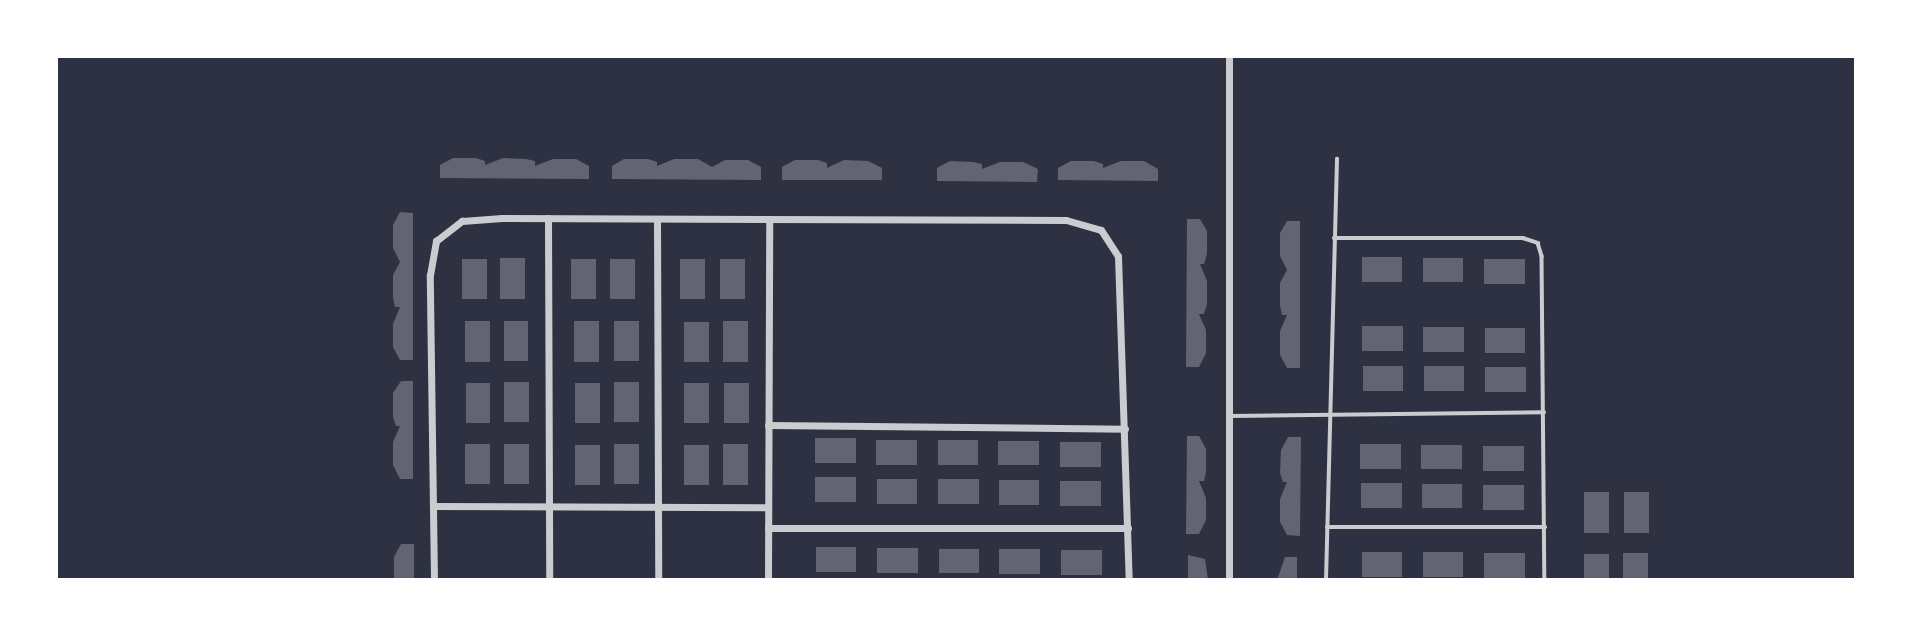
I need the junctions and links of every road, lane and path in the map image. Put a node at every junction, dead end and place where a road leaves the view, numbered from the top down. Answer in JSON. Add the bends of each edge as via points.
{"nodes":[{"id":1,"x":1229,"y":56,"type":"edge"},
{"id":2,"x":1337,"y":159,"type":"dead end"},
{"id":3,"x":548,"y":218,"type":"junction"},
{"id":4,"x":657,"y":219,"type":"junction"},
{"id":5,"x":769,"y":220,"type":"junction"},
{"id":6,"x":1334,"y":238,"type":"junction"},
{"id":7,"x":1544,"y":412,"type":"junction"},
{"id":8,"x":1328,"y":414,"type":"junction"},
{"id":9,"x":1227,"y":416,"type":"junction"},
{"id":10,"x":768,"y":425,"type":"junction"},
{"id":11,"x":1125,"y":429,"type":"junction"},
{"id":12,"x":433,"y":506,"type":"junction"},
{"id":13,"x":549,"y":506,"type":"junction"},
{"id":14,"x":658,"y":507,"type":"junction"},
{"id":15,"x":768,"y":507,"type":"junction"},
{"id":16,"x":1327,"y":527,"type":"junction"},
{"id":17,"x":1545,"y":527,"type":"junction"},
{"id":18,"x":768,"y":528,"type":"junction"},
{"id":19,"x":1128,"y":528,"type":"junction"},
{"id":20,"x":434,"y":580,"type":"edge"},
{"id":21,"x":549,"y":580,"type":"edge"},
{"id":22,"x":658,"y":580,"type":"edge"},
{"id":23,"x":768,"y":580,"type":"edge"},
{"id":24,"x":1129,"y":580,"type":"edge"},
{"id":25,"x":1229,"y":580,"type":"edge"},
{"id":26,"x":1326,"y":580,"type":"edge"},
{"id":27,"x":1545,"y":580,"type":"edge"}],
"edges":[{"from":1,"to":9,"type":"street"},
{"from":2,"to":6,"type":"lane"},
{"from":3,"to":4,"type":"street"},
{"from":3,"to":12,"type":"street","via":[[462,221],[436,241],[430,275]]},
{"from":3,"to":13,"type":"street"},
{"from":4,"to":5,"type":"street"},
{"from":4,"to":14,"type":"street"},
{"from":5,"to":10,"type":"street"},
{"from":5,"to":11,"type":"street","via":[[1066,220],[1101,230],[1118,256]]},
{"from":6,"to":7,"type":"lane","via":[[1523,239],[1538,243],[1542,256]]},
{"from":6,"to":8,"type":"lane"},
{"from":7,"to":8,"type":"lane"},
{"from":7,"to":17,"type":"lane"},
{"from":8,"to":9,"type":"lane"},
{"from":8,"to":16,"type":"lane"},
{"from":9,"to":25,"type":"street"},
{"from":10,"to":11,"type":"street"},
{"from":10,"to":15,"type":"street"},
{"from":11,"to":19,"type":"street"},
{"from":12,"to":13,"type":"street"},
{"from":12,"to":20,"type":"street"},
{"from":13,"to":14,"type":"street"},
{"from":13,"to":21,"type":"street"},
{"from":14,"to":15,"type":"street"},
{"from":14,"to":22,"type":"street"},
{"from":15,"to":18,"type":"street"},
{"from":16,"to":17,"type":"lane"},
{"from":16,"to":26,"type":"lane"},
{"from":17,"to":27,"type":"lane"},
{"from":18,"to":19,"type":"street"},
{"from":18,"to":23,"type":"street"},
{"from":19,"to":24,"type":"street"}]}
